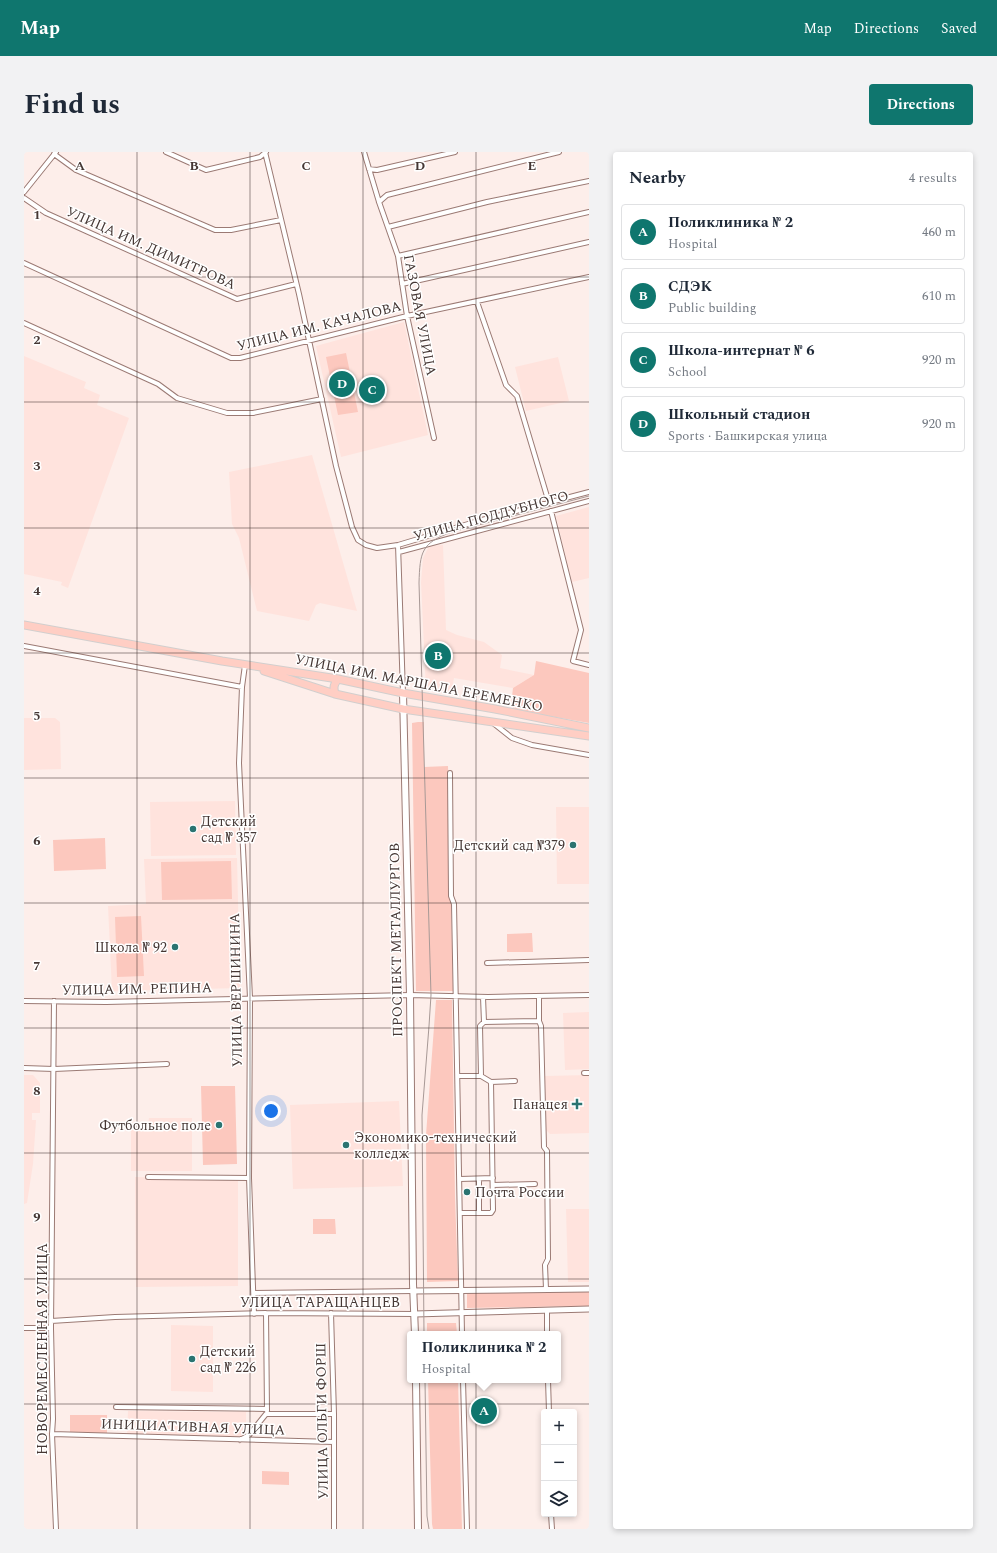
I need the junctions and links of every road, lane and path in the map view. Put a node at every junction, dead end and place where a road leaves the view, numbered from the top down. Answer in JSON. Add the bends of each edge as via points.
{"nodes":[{"id":1,"x":166,"y":152,"type":"edge"},
{"id":2,"x":265,"y":152,"type":"edge"},
{"id":3,"x":364,"y":152,"type":"edge"},
{"id":4,"x":455,"y":152,"type":"edge"},
{"id":5,"x":559,"y":152,"type":"edge"},
{"id":6,"x":55,"y":153,"type":"edge"},
{"id":7,"x":369,"y":169,"type":"junction"},
{"id":8,"x":589,"y":181,"type":"edge"},
{"id":9,"x":24,"y":192,"type":"edge"},
{"id":10,"x":24,"y":198,"type":"edge"},
{"id":11,"x":379,"y":202,"type":"junction"},
{"id":12,"x":589,"y":212,"type":"edge"},
{"id":13,"x":282,"y":220,"type":"junction"},
{"id":14,"x":388,"y":227,"type":"junction"},
{"id":15,"x":589,"y":242,"type":"edge"},
{"id":16,"x":398,"y":256,"type":"junction"},
{"id":17,"x":24,"y":263,"type":"edge"},
{"id":18,"x":589,"y":277,"type":"edge"},
{"id":19,"x":296,"y":284,"type":"junction"},
{"id":20,"x":402,"y":284,"type":"junction"},
{"id":21,"x":477,"y":302,"type":"junction"},
{"id":22,"x":407,"y":316,"type":"junction"},
{"id":23,"x":24,"y":323,"type":"edge"},
{"id":24,"x":309,"y":340,"type":"junction"},
{"id":25,"x":322,"y":399,"type":"junction"},
{"id":26,"x":434,"y":438,"type":"dead end"},
{"id":27,"x":589,"y":492,"type":"edge"},
{"id":28,"x":589,"y":501,"type":"edge"},
{"id":29,"x":549,"y":503,"type":"junction"},
{"id":30,"x":551,"y":511,"type":"junction"},
{"id":31,"x":398,"y":545,"type":"junction"},
{"id":32,"x":399,"y":552,"type":"junction"},
{"id":33,"x":26,"y":627,"type":"edge"},
{"id":34,"x":24,"y":646,"type":"edge"},
{"id":35,"x":245,"y":665,"type":"junction"},
{"id":36,"x":589,"y":665,"type":"edge"},
{"id":37,"x":338,"y":679,"type":"junction"},
{"id":38,"x":242,"y":687,"type":"junction"},
{"id":39,"x":403,"y":693,"type":"junction"},
{"id":40,"x":335,"y":694,"type":"junction"},
{"id":41,"x":403,"y":709,"type":"junction"},
{"id":42,"x":495,"y":709,"type":"junction"},
{"id":43,"x":492,"y":722,"type":"junction"},
{"id":44,"x":589,"y":728,"type":"edge"},
{"id":45,"x":589,"y":736,"type":"edge"},
{"id":46,"x":589,"y":755,"type":"edge"},
{"id":47,"x":450,"y":773,"type":"dead end"},
{"id":48,"x":589,"y":960,"type":"edge"},
{"id":49,"x":487,"y":963,"type":"dead end"},
{"id":50,"x":410,"y":995,"type":"junction"},
{"id":51,"x":457,"y":996,"type":"junction"},
{"id":52,"x":539,"y":996,"type":"junction"},
{"id":53,"x":589,"y":996,"type":"edge"},
{"id":54,"x":483,"y":997,"type":"junction"},
{"id":55,"x":250,"y":998,"type":"junction"},
{"id":56,"x":24,"y":1001,"type":"edge"},
{"id":57,"x":54,"y":1001,"type":"junction"},
{"id":58,"x":539,"y":1021,"type":"junction"},
{"id":59,"x":484,"y":1022,"type":"junction"},
{"id":60,"x":167,"y":1064,"type":"dead end"},
{"id":61,"x":24,"y":1068,"type":"edge"},
{"id":62,"x":54,"y":1069,"type":"junction"},
{"id":63,"x":458,"y":1076,"type":"junction"},
{"id":64,"x":481,"y":1076,"type":"junction"},
{"id":65,"x":516,"y":1081,"type":"dead end"},
{"id":66,"x":491,"y":1082,"type":"junction"},
{"id":67,"x":148,"y":1177,"type":"dead end"},
{"id":68,"x":249,"y":1178,"type":"junction"},
{"id":69,"x":493,"y":1178,"type":"junction"},
{"id":70,"x":460,"y":1179,"type":"junction"},
{"id":71,"x":479,"y":1179,"type":"junction"},
{"id":72,"x":535,"y":1184,"type":"dead end"},
{"id":73,"x":493,"y":1185,"type":"junction"},
{"id":74,"x":461,"y":1213,"type":"junction"},
{"id":75,"x":479,"y":1213,"type":"junction"},
{"id":76,"x":546,"y":1289,"type":"junction"},
{"id":77,"x":589,"y":1289,"type":"edge"},
{"id":78,"x":462,"y":1290,"type":"junction"},
{"id":79,"x":413,"y":1291,"type":"junction"},
{"id":80,"x":254,"y":1293,"type":"junction"},
{"id":81,"x":589,"y":1309,"type":"edge"},
{"id":82,"x":547,"y":1310,"type":"junction"},
{"id":83,"x":462,"y":1312,"type":"junction"},
{"id":84,"x":331,"y":1313,"type":"junction"},
{"id":85,"x":254,"y":1314,"type":"junction"},
{"id":86,"x":266,"y":1314,"type":"junction"},
{"id":87,"x":414,"y":1314,"type":"junction"},
{"id":88,"x":51,"y":1321,"type":"junction"},
{"id":89,"x":24,"y":1328,"type":"edge"},
{"id":90,"x":51,"y":1328,"type":"junction"},
{"id":91,"x":415,"y":1331,"type":"edge"},
{"id":92,"x":462,"y":1331,"type":"edge"},
{"id":93,"x":547,"y":1331,"type":"edge"},
{"id":94,"x":416,"y":1383,"type":"edge"},
{"id":95,"x":463,"y":1383,"type":"edge"},
{"id":96,"x":548,"y":1383,"type":"edge"},
{"id":97,"x":116,"y":1407,"type":"dead end"},
{"id":98,"x":549,"y":1409,"type":"edge"},
{"id":99,"x":267,"y":1412,"type":"junction"},
{"id":100,"x":334,"y":1414,"type":"junction"},
{"id":101,"x":52,"y":1434,"type":"junction"},
{"id":102,"x":239,"y":1440,"type":"junction"},
{"id":103,"x":334,"y":1442,"type":"junction"},
{"id":104,"x":551,"y":1517,"type":"edge"},
{"id":105,"x":56,"y":1529,"type":"edge"},
{"id":106,"x":334,"y":1529,"type":"edge"},
{"id":107,"x":418,"y":1529,"type":"edge"},
{"id":108,"x":467,"y":1529,"type":"edge"},
{"id":109,"x":552,"y":1529,"type":"edge"}],
"edges":[{"from":1,"to":2,"type":"street","via":[[206,170],[260,157]]},
{"from":2,"to":13,"type":"street"},
{"from":3,"to":7,"type":"street","name":"ГАЗОВАЯ УЛИЦА"},
{"from":4,"to":7,"type":"street","via":[[377,170]]},
{"from":5,"to":11,"type":"street","via":[[387,196]]},
{"from":6,"to":9,"type":"street"},
{"from":6,"to":13,"type":"street","via":[[76,170],[215,230],[231,230]]},
{"from":7,"to":11,"type":"street","name":"ГАЗОВАЯ УЛИЦА"},
{"from":8,"to":14,"type":"street","via":[[487,202]]},
{"from":10,"to":19,"type":"street","name":"УЛИЦА ИМ. ДИМИТРОВА","via":[[46,214],[237,298]]},
{"from":11,"to":14,"type":"street","name":"ГАЗОВАЯ УЛИЦА"},
{"from":12,"to":16,"type":"street"},
{"from":13,"to":19,"type":"street"},
{"from":14,"to":16,"type":"street","name":"ГАЗОВАЯ УЛИЦА"},
{"from":15,"to":20,"type":"street"},
{"from":16,"to":20,"type":"street","name":"ГАЗОВАЯ УЛИЦА"},
{"from":17,"to":24,"type":"street","name":"УЛИЦА ИМ. КАЧАЛОВА","via":[[231,358],[240,358]]},
{"from":18,"to":21,"type":"street","name":"УЛИЦА ИМ. КАЧАЛОВА"},
{"from":19,"to":24,"type":"street"},
{"from":20,"to":22,"type":"street","name":"ГАЗОВАЯ УЛИЦА"},
{"from":21,"to":22,"type":"street","name":"УЛИЦА ИМ. КАЧАЛОВА"},
{"from":21,"to":29,"type":"street","via":[[506,385],[517,396]]},
{"from":22,"to":24,"type":"street","name":"УЛИЦА ИМ. КАЧАЛОВА"},
{"from":22,"to":26,"type":"street","name":"ГАЗОВАЯ УЛИЦА"},
{"from":23,"to":25,"type":"street","via":[[158,384],[177,398],[227,413],[253,413]]},
{"from":24,"to":25,"type":"street"},
{"from":25,"to":31,"type":"street","name":"УЛИЦА ПОДДУБНОГО","via":[[336,466],[352,527],[358,540],[377,548]]},
{"from":27,"to":29,"type":"street","name":"УЛИЦА ПОДДУБНОГО"},
{"from":28,"to":30,"type":"street","name":"УЛИЦА ПОДДУБНОГО"},
{"from":29,"to":31,"type":"street","name":"УЛИЦА ПОДДУБНОГО","via":[[478,520]]},
{"from":30,"to":32,"type":"street","name":"УЛИЦА ПОДДУБНОГО"},
{"from":30,"to":36,"type":"street","via":[[581,630],[573,661]]},
{"from":31,"to":32,"type":"street","name":"ПРОСПЕКТ МЕТАЛЛУРГОВ"},
{"from":32,"to":39,"type":"street","name":"ПРОСПЕКТ МЕТАЛЛУРГОВ"},
{"from":33,"to":35,"type":"highway","name":"УЛИЦА ИМ. МАРШАЛА ЕРЕМЕНКО"},
{"from":34,"to":38,"type":"street"},
{"from":35,"to":37,"type":"highway","name":"УЛИЦА ИМ. МАРШАЛА ЕРЕМЕНКО"},
{"from":35,"to":38,"type":"street","name":"УЛИЦА ВЕРШИНИНА"},
{"from":35,"to":40,"type":"highway","name":"УЛИЦА ИМ. МАРШАЛА ЕРЕМЕНКО"},
{"from":37,"to":39,"type":"highway","name":"УЛИЦА ИМ. МАРШАЛА ЕРЕМЕНКО"},
{"from":37,"to":40,"type":"highway","via":[[335,683]]},
{"from":38,"to":55,"type":"street","name":"УЛИЦА ВЕРШИНИНА","via":[[239,764]]},
{"from":39,"to":41,"type":"main road","name":"ПРОСПЕКТ МЕТАЛЛУРГОВ"},
{"from":39,"to":42,"type":"highway","name":"УЛИЦА ИМ. МАРШАЛА ЕРЕМЕНКО"},
{"from":40,"to":41,"type":"highway","name":"УЛИЦА ИМ. МАРШАЛА ЕРЕМЕНКО"},
{"from":41,"to":43,"type":"highway","name":"УЛИЦА ИМ. МАРШАЛА ЕРЕМЕНКО"},
{"from":41,"to":50,"type":"main road","name":"ПРОСПЕКТ МЕТАЛЛУРГОВ"},
{"from":42,"to":43,"type":"highway","via":[[496,719]]},
{"from":42,"to":44,"type":"highway","name":"УЛИЦА ИМ. МАРШАЛА ЕРЕМЕНКО"},
{"from":43,"to":45,"type":"highway","name":"УЛИЦА ИМ. МАРШАЛА ЕРЕМЕНКО"},
{"from":43,"to":46,"type":"street","via":[[512,738],[532,745]]},
{"from":47,"to":51,"type":"street"},
{"from":48,"to":49,"type":"street"},
{"from":50,"to":51,"type":"street","name":"УЛИЦА ИМ. РЕПИНА"},
{"from":50,"to":55,"type":"street","name":"УЛИЦА ИМ. РЕПИНА"},
{"from":50,"to":79,"type":"main road","name":"ПРОСПЕКТ МЕТАЛЛУРГОВ"},
{"from":51,"to":54,"type":"street","name":"УЛИЦА ИМ. РЕПИНА"},
{"from":51,"to":63,"type":"street"},
{"from":52,"to":53,"type":"street","name":"УЛИЦА ИМ. РЕПИНА"},
{"from":52,"to":54,"type":"street","name":"УЛИЦА ИМ. РЕПИНА"},
{"from":52,"to":58,"type":"street"},
{"from":54,"to":59,"type":"street"},
{"from":55,"to":57,"type":"street","name":"УЛИЦА ИМ. РЕПИНА"},
{"from":55,"to":68,"type":"street","name":"УЛИЦА ВЕРШИНИНА"},
{"from":56,"to":57,"type":"street","name":"УЛИЦА ИМ. РЕПИНА"},
{"from":57,"to":62,"type":"street","name":"НОВОРЕМЕСЛЕННАЯ УЛИЦА"},
{"from":58,"to":59,"type":"street"},
{"from":58,"to":76,"type":"street","via":[[544,1147],[547,1151]]},
{"from":59,"to":64,"type":"street","via":[[480,1026]]},
{"from":60,"to":62,"type":"street"},
{"from":61,"to":62,"type":"street"},
{"from":62,"to":88,"type":"street","name":"НОВОРЕМЕСЛЕННАЯ УЛИЦА"},
{"from":63,"to":64,"type":"street"},
{"from":63,"to":70,"type":"street"},
{"from":64,"to":66,"type":"street"},
{"from":65,"to":66,"type":"street"},
{"from":66,"to":69,"type":"street"},
{"from":67,"to":68,"type":"street"},
{"from":68,"to":80,"type":"street","name":"УЛИЦА ВЕРШИНИНА"},
{"from":69,"to":71,"type":"street"},
{"from":69,"to":73,"type":"street"},
{"from":70,"to":71,"type":"street"},
{"from":70,"to":74,"type":"street"},
{"from":71,"to":75,"type":"street"},
{"from":72,"to":73,"type":"street"},
{"from":73,"to":75,"type":"street","via":[[493,1210],[491,1213]]},
{"from":74,"to":75,"type":"street"},
{"from":74,"to":78,"type":"street"},
{"from":76,"to":77,"type":"street","name":"УЛИЦА ТАРАЩАНЦЕВ"},
{"from":76,"to":78,"type":"street","name":"УЛИЦА ТАРАЩАНЦЕВ"},
{"from":78,"to":79,"type":"street","name":"УЛИЦА ТАРАЩАНЦЕВ"},
{"from":78,"to":83,"type":"street"},
{"from":79,"to":80,"type":"street","name":"УЛИЦА ТАРАЩАНЦЕВ"},
{"from":79,"to":87,"type":"main road","name":"ПРОСПЕКТ МЕТАЛЛУРГОВ"},
{"from":80,"to":85,"type":"street","name":"УЛИЦА ВЕРШИНИНА"},
{"from":81,"to":82,"type":"street","name":"УЛИЦА ТАРАЩАНЦЕВ"},
{"from":82,"to":83,"type":"street","name":"УЛИЦА ТАРАЩАНЦЕВ"},
{"from":82,"to":93,"type":"street"},
{"from":83,"to":87,"type":"street","name":"УЛИЦА ТАРАЩАНЦЕВ"},
{"from":83,"to":92,"type":"street"},
{"from":84,"to":86,"type":"street","name":"УЛИЦА ТАРАЩАНЦЕВ"},
{"from":84,"to":87,"type":"street","name":"УЛИЦА ТАРАЩАНЦЕВ"},
{"from":84,"to":100,"type":"street","name":"УЛИЦА ОЛЬГИ ФОРШ"},
{"from":85,"to":86,"type":"street","name":"УЛИЦА ТАРАЩАНЦЕВ"},
{"from":85,"to":88,"type":"street","name":"УЛИЦА ТАРАЩАНЦЕВ"},
{"from":86,"to":99,"type":"street"},
{"from":87,"to":91,"type":"main road","name":"ПРОСПЕКТ МЕТАЛЛУРГОВ"},
{"from":88,"to":90,"type":"street","name":"НОВОРЕМЕСЛЕННАЯ УЛИЦА"},
{"from":89,"to":90,"type":"street"},
{"from":90,"to":101,"type":"street","name":"НОВОРЕМЕСЛЕННАЯ УЛИЦА"},
{"from":94,"to":107,"type":"main road"},
{"from":95,"to":108,"type":"street"},
{"from":96,"to":98,"type":"street"},
{"from":97,"to":99,"type":"street"},
{"from":99,"to":100,"type":"street"},
{"from":99,"to":102,"type":"street","via":[[249,1435]]},
{"from":100,"to":103,"type":"street","name":"УЛИЦА ОЛЬГИ ФОРШ"},
{"from":101,"to":102,"type":"street","name":"ИНИЦИАТИВНАЯ УЛИЦА"},
{"from":101,"to":105,"type":"street","name":"НОВОРЕМЕСЛЕННАЯ УЛИЦА"},
{"from":102,"to":103,"type":"street","name":"ИНИЦИАТИВНАЯ УЛИЦА"},
{"from":103,"to":106,"type":"street","name":"УЛИЦА ОЛЬГИ ФОРШ"},
{"from":104,"to":109,"type":"street"}]}
